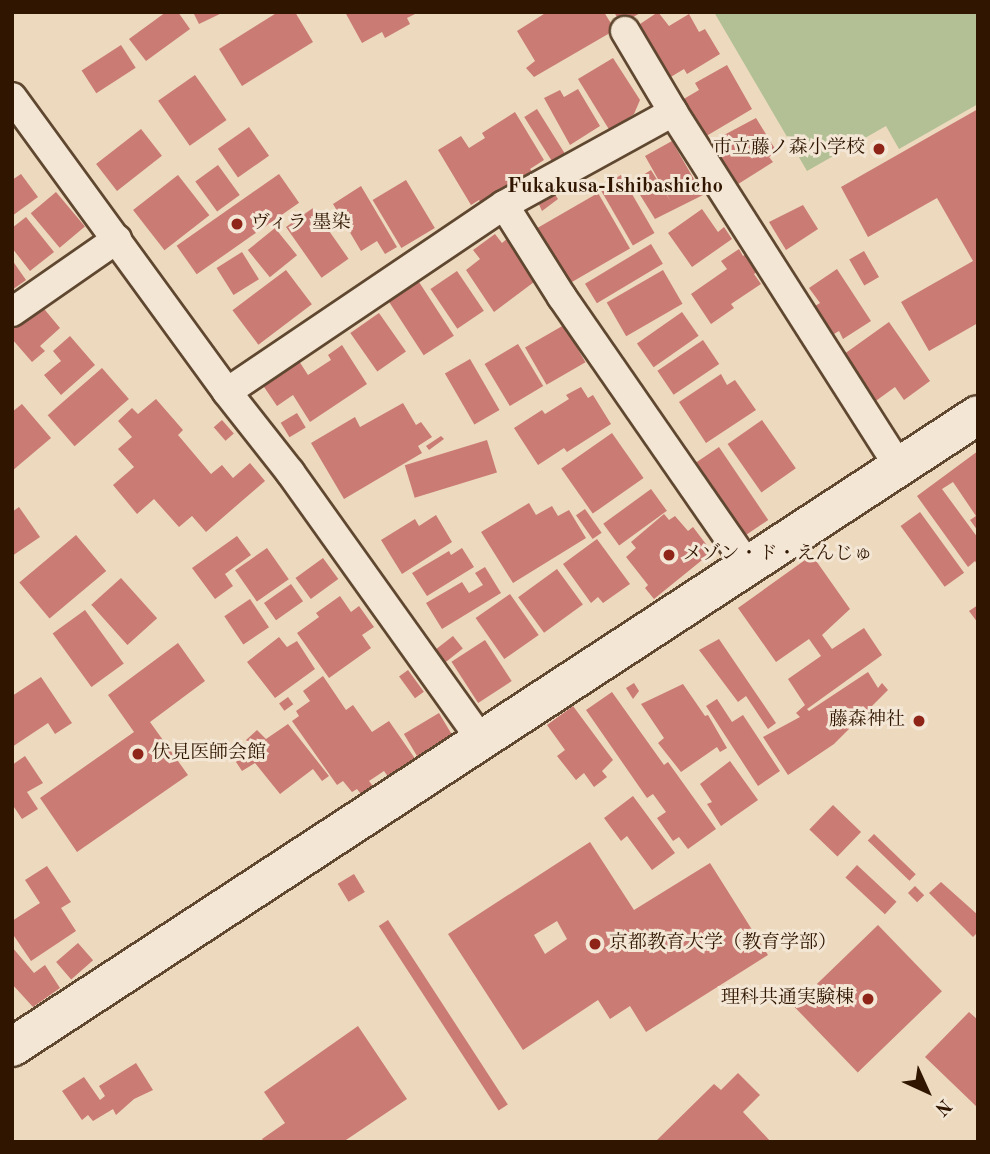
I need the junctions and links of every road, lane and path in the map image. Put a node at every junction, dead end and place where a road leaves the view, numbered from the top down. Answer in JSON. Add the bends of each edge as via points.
{"nodes":[{"id":1,"x":625,"y":32,"type":"dead end"},
{"id":2,"x":12,"y":97,"type":"edge"},
{"id":3,"x":673,"y":112,"type":"junction"},
{"id":4,"x":504,"y":205,"type":"junction"},
{"id":5,"x":117,"y":239,"type":"junction"},
{"id":6,"x":12,"y":312,"type":"edge"},
{"id":7,"x":227,"y":392,"type":"junction"},
{"id":8,"x":978,"y":415,"type":"edge"},
{"id":9,"x":899,"y":467,"type":"junction"},
{"id":10,"x":747,"y":564,"type":"junction"},
{"id":11,"x":481,"y":740,"type":"junction"},
{"id":12,"x":12,"y":1047,"type":"edge"}],
"edges":[{"from":1,"to":3,"type":"street"},
{"from":2,"to":5,"type":"street"},
{"from":3,"to":4,"type":"street"},
{"from":3,"to":9,"type":"street"},
{"from":4,"to":7,"type":"street"},
{"from":4,"to":10,"type":"street","via":[[562,297]]},
{"from":5,"to":6,"type":"street"},
{"from":5,"to":7,"type":"street"},
{"from":7,"to":11,"type":"street","via":[[290,472]]},
{"from":8,"to":9,"type":"street"},
{"from":9,"to":10,"type":"street"},
{"from":10,"to":11,"type":"street"},
{"from":11,"to":12,"type":"street"}]}
